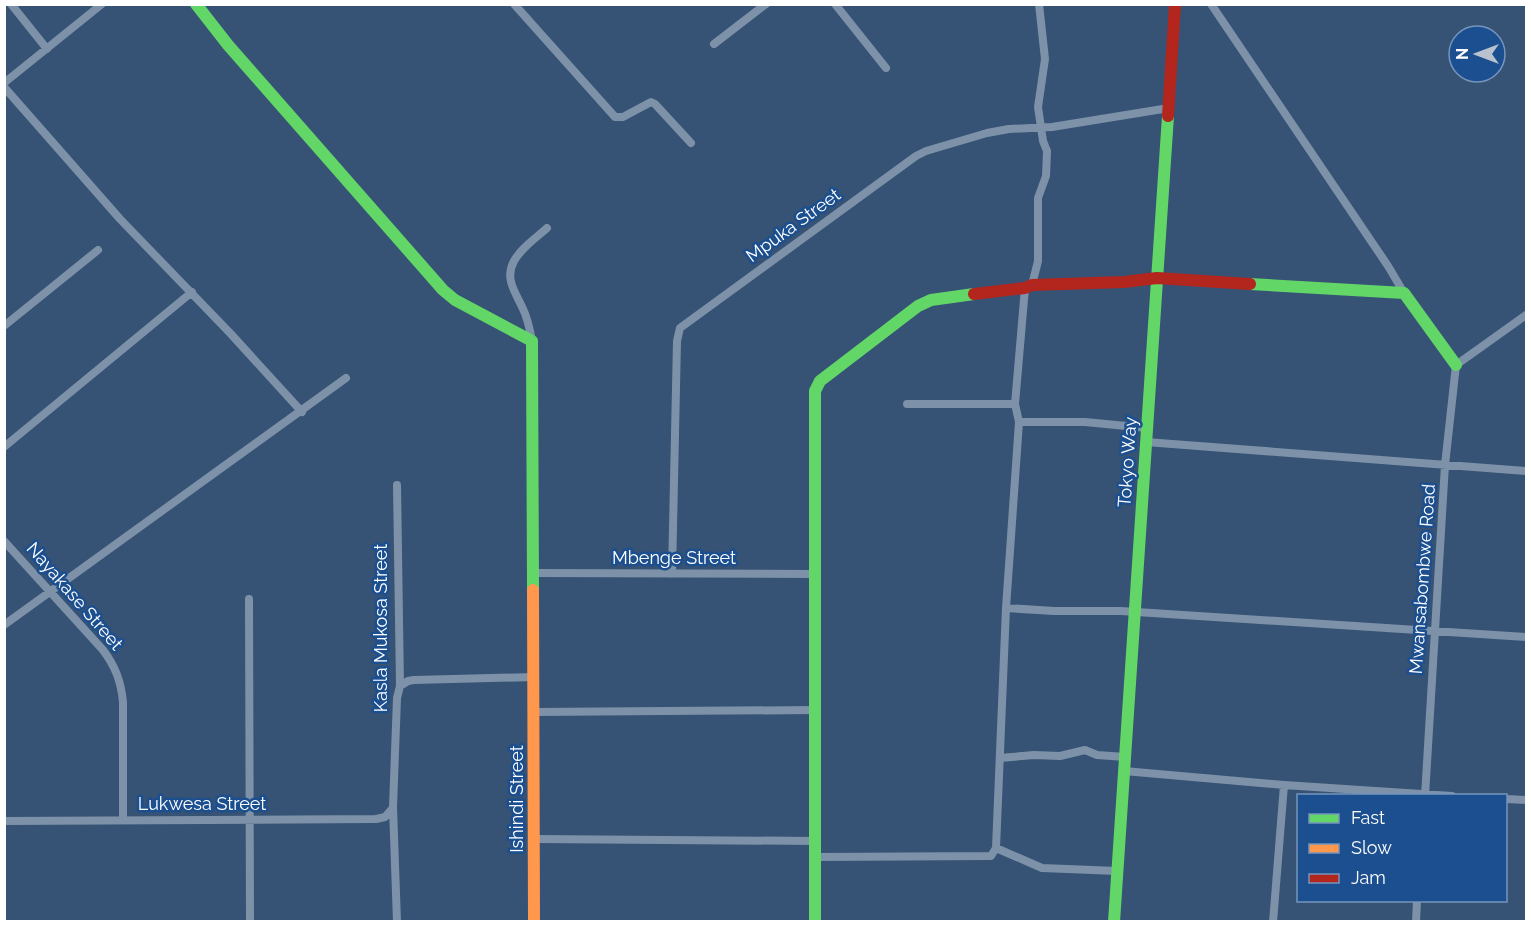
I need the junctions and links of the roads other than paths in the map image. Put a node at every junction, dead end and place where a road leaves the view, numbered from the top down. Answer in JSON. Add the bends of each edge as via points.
{"nodes":[{"id":1,"x":11,"y":4,"type":"edge"},
{"id":2,"x":102,"y":4,"type":"edge"},
{"id":3,"x":196,"y":4,"type":"edge"},
{"id":4,"x":514,"y":4,"type":"edge"},
{"id":5,"x":766,"y":4,"type":"edge"},
{"id":6,"x":835,"y":4,"type":"edge"},
{"id":7,"x":1039,"y":4,"type":"edge"},
{"id":8,"x":1176,"y":4,"type":"edge"},
{"id":9,"x":1211,"y":4,"type":"edge"},
{"id":10,"x":714,"y":44,"type":"dead end"},
{"id":11,"x":47,"y":49,"type":"junction"},
{"id":12,"x":886,"y":68,"type":"dead end"},
{"id":13,"x":4,"y":85,"type":"edge"},
{"id":14,"x":1169,"y":108,"type":"junction"},
{"id":15,"x":1041,"y":128,"type":"junction"},
{"id":16,"x":692,"y":143,"type":"dead end"},
{"id":17,"x":547,"y":228,"type":"dead end"},
{"id":18,"x":98,"y":250,"type":"dead end"},
{"id":19,"x":1157,"y":278,"type":"junction"},
{"id":20,"x":1029,"y":286,"type":"junction"},
{"id":21,"x":192,"y":292,"type":"junction"},
{"id":22,"x":1404,"y":294,"type":"junction"},
{"id":23,"x":1527,"y":315,"type":"edge"},
{"id":24,"x":4,"y":326,"type":"edge"},
{"id":25,"x":532,"y":340,"type":"junction"},
{"id":26,"x":1456,"y":365,"type":"junction"},
{"id":27,"x":346,"y":378,"type":"dead end"},
{"id":28,"x":907,"y":404,"type":"dead end"},
{"id":29,"x":1015,"y":404,"type":"junction"},
{"id":30,"x":302,"y":412,"type":"junction"},
{"id":31,"x":1019,"y":422,"type":"junction"},
{"id":32,"x":1147,"y":428,"type":"junction"},
{"id":33,"x":1146,"y":442,"type":"junction"},
{"id":34,"x":4,"y":447,"type":"edge"},
{"id":35,"x":1445,"y":465,"type":"junction"},
{"id":36,"x":1527,"y":471,"type":"edge"},
{"id":37,"x":397,"y":484,"type":"dead end"},
{"id":38,"x":4,"y":541,"type":"edge"},
{"id":39,"x":534,"y":573,"type":"junction"},
{"id":40,"x":672,"y":574,"type":"junction"},
{"id":41,"x":814,"y":574,"type":"junction"},
{"id":42,"x":50,"y":591,"type":"junction"},
{"id":43,"x":249,"y":599,"type":"dead end"},
{"id":44,"x":1006,"y":608,"type":"junction"},
{"id":45,"x":1136,"y":612,"type":"junction"},
{"id":46,"x":4,"y":625,"type":"edge"},
{"id":47,"x":1435,"y":631,"type":"junction"},
{"id":48,"x":1527,"y":637,"type":"edge"},
{"id":49,"x":534,"y":677,"type":"junction"},
{"id":50,"x":400,"y":686,"type":"junction"},
{"id":51,"x":816,"y":710,"type":"junction"},
{"id":52,"x":534,"y":712,"type":"junction"},
{"id":53,"x":1125,"y":757,"type":"junction"},
{"id":54,"x":1000,"y":758,"type":"junction"},
{"id":55,"x":1124,"y":771,"type":"junction"},
{"id":56,"x":1284,"y":785,"type":"junction"},
{"id":57,"x":1411,"y":794,"type":"edge"},
{"id":58,"x":1425,"y":794,"type":"edge"},
{"id":59,"x":1507,"y":799,"type":"edge"},
{"id":60,"x":1527,"y":800,"type":"edge"},
{"id":61,"x":393,"y":807,"type":"junction"},
{"id":62,"x":123,"y":819,"type":"junction"},
{"id":63,"x":250,"y":820,"type":"junction"},
{"id":64,"x":4,"y":821,"type":"edge"},
{"id":65,"x":534,"y":839,"type":"junction"},
{"id":66,"x":816,"y":841,"type":"junction"},
{"id":67,"x":996,"y":848,"type":"junction"},
{"id":68,"x":816,"y":857,"type":"junction"},
{"id":69,"x":1118,"y":871,"type":"junction"},
{"id":70,"x":1417,"y":902,"type":"edge"},
{"id":71,"x":250,"y":921,"type":"edge"},
{"id":72,"x":397,"y":921,"type":"edge"},
{"id":73,"x":534,"y":921,"type":"edge"},
{"id":74,"x":816,"y":921,"type":"edge"},
{"id":75,"x":1114,"y":921,"type":"edge"},
{"id":76,"x":1273,"y":921,"type":"edge"},
{"id":77,"x":1416,"y":921,"type":"edge"}],
"edges":[{"from":1,"to":11,"type":"street"},
{"from":2,"to":11,"type":"street"},
{"from":3,"to":25,"type":"street","via":[[443,290]]},
{"from":4,"to":16,"type":"street","via":[[615,117],[623,117],[651,102]]},
{"from":5,"to":10,"type":"street"},
{"from":6,"to":12,"type":"street"},
{"from":7,"to":15,"type":"street","via":[[1045,59],[1038,100]]},
{"from":8,"to":14,"type":"street","name":"Tokyo Way"},
{"from":9,"to":22,"type":"street"},
{"from":11,"to":13,"type":"street"},
{"from":13,"to":21,"type":"street","via":[[120,219]]},
{"from":14,"to":15,"type":"street","name":"Mpuka Street"},
{"from":14,"to":19,"type":"street","name":"Tokyo Way"},
{"from":15,"to":20,"type":"street","via":[[1047,151],[1046,176],[1038,198],[1038,261]]},
{"from":15,"to":40,"type":"street","name":"Mpuka Street","via":[[987,132],[916,156],[680,328]]},
{"from":17,"to":25,"type":"street","via":[[522,250],[510,270],[510,282],[524,310]]},
{"from":18,"to":24,"type":"street"},
{"from":19,"to":20,"type":"street"},
{"from":19,"to":22,"type":"street"},
{"from":19,"to":32,"type":"street","name":"Tokyo Way"},
{"from":20,"to":29,"type":"street"},
{"from":20,"to":41,"type":"street","via":[[925,303],[818,384]]},
{"from":21,"to":30,"type":"street"},
{"from":21,"to":34,"type":"street"},
{"from":22,"to":26,"type":"street"},
{"from":23,"to":26,"type":"street"},
{"from":25,"to":39,"type":"street","name":"Ishindi Street"},
{"from":26,"to":35,"type":"street","name":"Mwansabombwe Road"},
{"from":27,"to":30,"type":"street"},
{"from":28,"to":29,"type":"street"},
{"from":29,"to":31,"type":"street"},
{"from":30,"to":42,"type":"street"},
{"from":31,"to":32,"type":"street","via":[[1085,422]]},
{"from":31,"to":44,"type":"street"},
{"from":32,"to":33,"type":"street","name":"Tokyo Way"},
{"from":33,"to":35,"type":"street"},
{"from":33,"to":45,"type":"street","name":"Tokyo Way"},
{"from":35,"to":36,"type":"street"},
{"from":35,"to":47,"type":"street","name":"Mwansabombwe Road"},
{"from":37,"to":50,"type":"street","name":"Kasla Mukosa Street"},
{"from":38,"to":42,"type":"street","name":"Nayakase Street"},
{"from":39,"to":40,"type":"street","name":"Mbenge Street"},
{"from":39,"to":49,"type":"street","name":"Ishindi Street"},
{"from":40,"to":41,"type":"street","name":"Mbenge Street"},
{"from":41,"to":51,"type":"street"},
{"from":42,"to":46,"type":"street"},
{"from":42,"to":62,"type":"street","name":"Nayakase Street","via":[[109,658],[121,684]]},
{"from":43,"to":63,"type":"street"},
{"from":44,"to":45,"type":"street"},
{"from":44,"to":54,"type":"street"},
{"from":45,"to":47,"type":"street"},
{"from":45,"to":53,"type":"street","name":"Tokyo Way"},
{"from":47,"to":48,"type":"street"},
{"from":47,"to":58,"type":"street","name":"Mwansabombwe Road"},
{"from":49,"to":50,"type":"street","via":[[414,680]]},
{"from":49,"to":52,"type":"street","name":"Ishindi Street"},
{"from":50,"to":61,"type":"street","name":"Kasla Mukosa Street"},
{"from":51,"to":52,"type":"street"},
{"from":51,"to":66,"type":"street"},
{"from":52,"to":65,"type":"street","name":"Ishindi Street"},
{"from":53,"to":54,"type":"street","via":[[1082,750],[1060,756]]},
{"from":53,"to":55,"type":"street","name":"Tokyo Way"},
{"from":54,"to":67,"type":"street"},
{"from":55,"to":56,"type":"street"},
{"from":55,"to":69,"type":"street","name":"Tokyo Way"},
{"from":56,"to":57,"type":"street"},
{"from":56,"to":76,"type":"street"},
{"from":59,"to":60,"type":"street"},
{"from":61,"to":63,"type":"street","name":"Lukwesa Street","via":[[385,817],[376,819]]},
{"from":61,"to":72,"type":"street","name":"Kasla Mukosa Street"},
{"from":62,"to":63,"type":"street","name":"Lukwesa Street"},
{"from":62,"to":64,"type":"street","name":"Lukwesa Street"},
{"from":63,"to":71,"type":"street"},
{"from":65,"to":66,"type":"street"},
{"from":65,"to":73,"type":"street","name":"Ishindi Street"},
{"from":66,"to":68,"type":"street"},
{"from":67,"to":68,"type":"street","via":[[991,856]]},
{"from":67,"to":69,"type":"street","via":[[1042,868]]},
{"from":68,"to":74,"type":"street"},
{"from":69,"to":75,"type":"street","name":"Tokyo Way"},
{"from":70,"to":77,"type":"street"}]}
